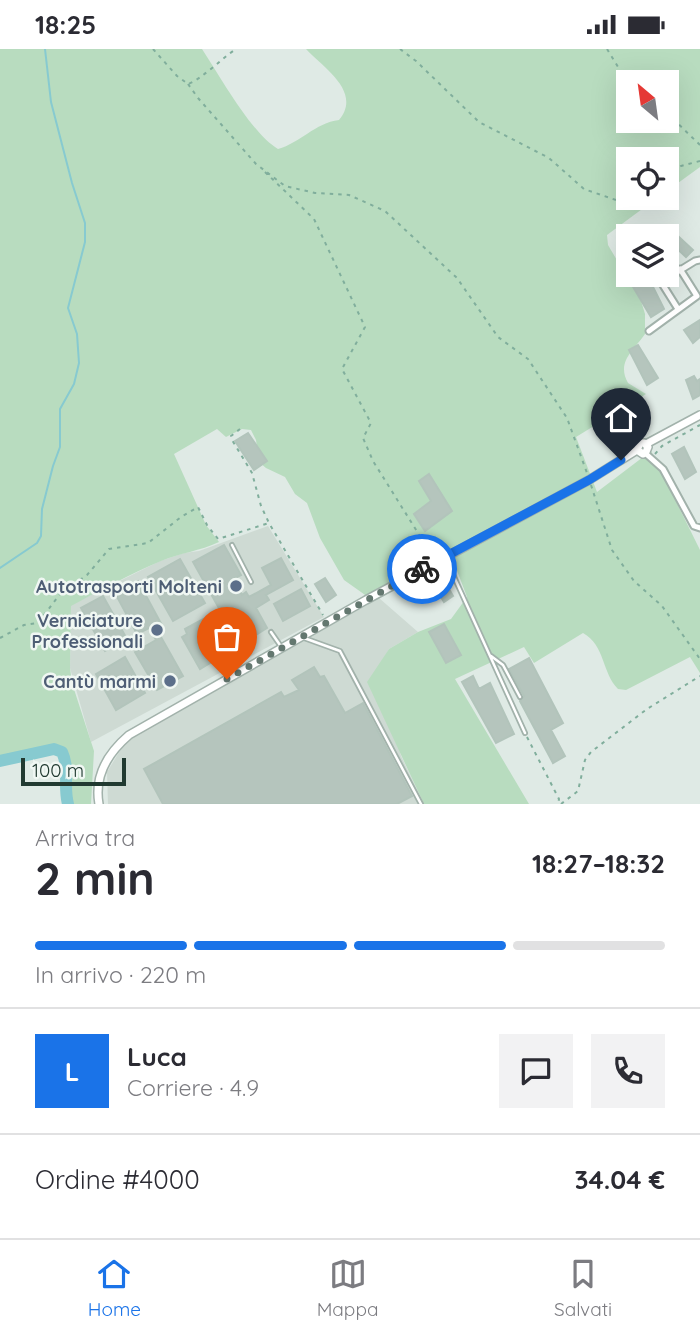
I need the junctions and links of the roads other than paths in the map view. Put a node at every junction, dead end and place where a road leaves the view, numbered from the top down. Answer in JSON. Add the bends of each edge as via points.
{"nodes":[{"id":1,"x":700,"y":260,"type":"edge"},
{"id":2,"x":680,"y":269,"type":"junction"},
{"id":3,"x":678,"y":309,"type":"junction"},
{"id":4,"x":649,"y":331,"type":"dead end"},
{"id":5,"x":700,"y":415,"type":"edge"},
{"id":6,"x":643,"y":449,"type":"junction"},
{"id":7,"x":700,"y":529,"type":"edge"},
{"id":8,"x":232,"y":545,"type":"dead end"},
{"id":9,"x":444,"y":557,"type":"junction"},
{"id":10,"x":251,"y":582,"type":"dead end"},
{"id":11,"x":271,"y":632,"type":"dead end"},
{"id":12,"x":301,"y":636,"type":"junction"},
{"id":13,"x":282,"y":648,"type":"junction"},
{"id":14,"x":489,"y":655,"type":"junction"},
{"id":15,"x":520,"y":697,"type":"dead end"},
{"id":16,"x":525,"y":733,"type":"road end"},
{"id":17,"x":99,"y":804,"type":"edge"},
{"id":18,"x":421,"y":804,"type":"edge"}],
"edges":[{"from":1,"to":2,"type":"street"},
{"from":2,"to":3,"type":"street","via":[[661,282]]},
{"from":2,"to":3,"type":"street","via":[[697,296]]},
{"from":3,"to":4,"type":"street"},
{"from":5,"to":6,"type":"street"},
{"from":6,"to":7,"type":"street","via":[[663,469],[694,526]]},
{"from":6,"to":9,"type":"street"},
{"from":8,"to":10,"type":"lane"},
{"from":9,"to":12,"type":"street"},
{"from":9,"to":14,"type":"lane"},
{"from":11,"to":13,"type":"lane"},
{"from":12,"to":13,"type":"street"},
{"from":12,"to":18,"type":"lane","via":[[340,651]]},
{"from":13,"to":17,"type":"street","via":[[122,741],[100,774]]},
{"from":14,"to":15,"type":"lane","via":[[503,665]]},
{"from":14,"to":16,"type":"lane"}]}
